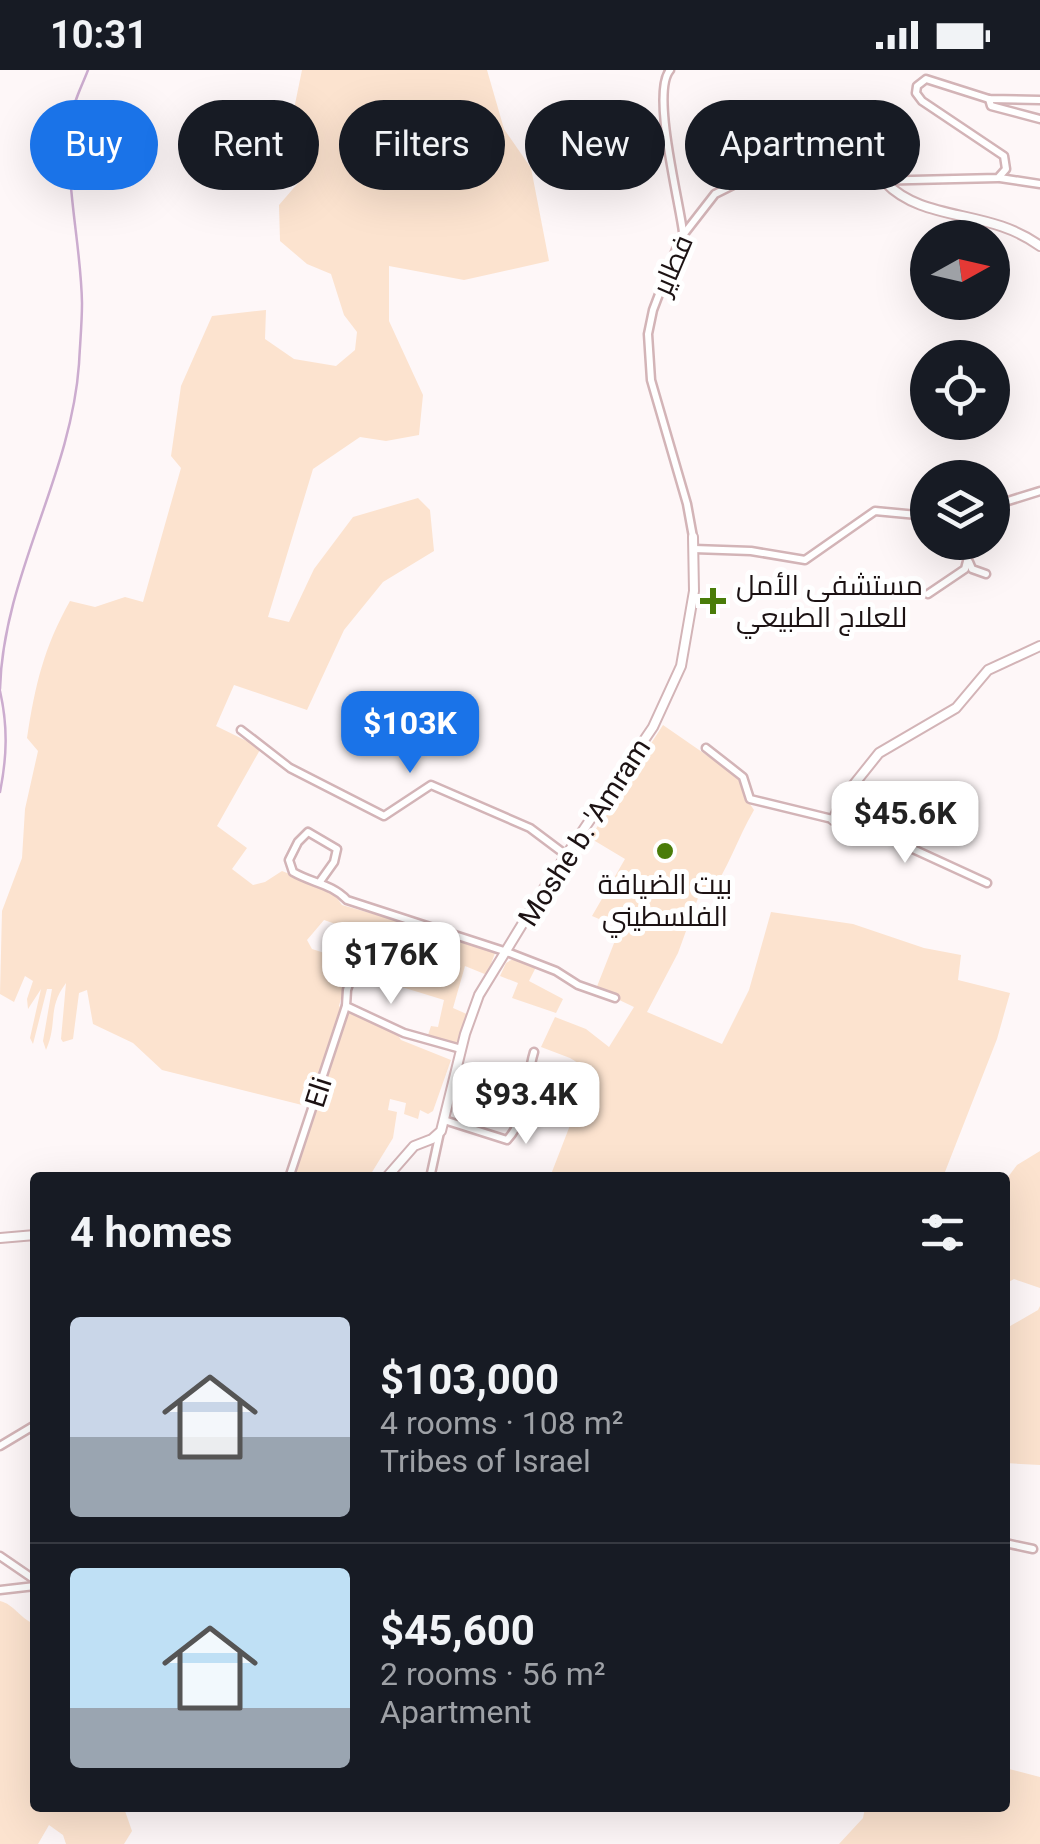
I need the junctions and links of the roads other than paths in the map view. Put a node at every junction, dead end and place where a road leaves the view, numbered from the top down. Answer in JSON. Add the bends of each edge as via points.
{"nodes":[{"id":1,"x":670,"y":70,"type":"edge"},
{"id":2,"x":989,"y":98,"type":"junction"},
{"id":3,"x":1040,"y":100,"type":"edge"},
{"id":4,"x":1040,"y":119,"type":"edge"},
{"id":5,"x":998,"y":178,"type":"junction"},
{"id":6,"x":920,"y":181,"type":"edge"},
{"id":7,"x":1040,"y":184,"type":"edge"},
{"id":8,"x":722,"y":190,"type":"edge"},
{"id":9,"x":893,"y":190,"type":"edge"},
{"id":10,"x":683,"y":233,"type":"junction"},
{"id":11,"x":1040,"y":246,"type":"edge"},
{"id":12,"x":1040,"y":491,"type":"edge"},
{"id":13,"x":1010,"y":500,"type":"edge"},
{"id":14,"x":910,"y":514,"type":"edge"},
{"id":15,"x":693,"y":537,"type":"joint"},
{"id":16,"x":694,"y":549,"type":"junction"},
{"id":17,"x":968,"y":561,"type":"joint"},
{"id":18,"x":986,"y":574,"type":"dead end"},
{"id":19,"x":928,"y":594,"type":"dead end"},
{"id":20,"x":1040,"y":646,"type":"edge"},
{"id":21,"x":240,"y":730,"type":"dead end"},
{"id":22,"x":706,"y":748,"type":"dead end"},
{"id":23,"x":833,"y":820,"type":"junction"},
{"id":24,"x":566,"y":854,"type":"junction"},
{"id":25,"x":319,"y":883,"type":"junction"},
{"id":26,"x":987,"y":883,"type":"dead end"},
{"id":27,"x":363,"y":942,"type":"dead end"},
{"id":28,"x":507,"y":952,"type":"junction"},
{"id":29,"x":615,"y":998,"type":"dead end"},
{"id":30,"x":346,"y":1006,"type":"junction"},
{"id":31,"x":461,"y":1049,"type":"junction"},
{"id":32,"x":534,"y":1052,"type":"dead end"},
{"id":33,"x":444,"y":1120,"type":"junction"},
{"id":34,"x":440,"y":1130,"type":"junction"},
{"id":35,"x":291,"y":1172,"type":"edge"},
{"id":36,"x":390,"y":1172,"type":"edge"},
{"id":37,"x":431,"y":1172,"type":"edge"},
{"id":38,"x":30,"y":1236,"type":"edge"},
{"id":39,"x":0,"y":1238,"type":"edge"},
{"id":40,"x":30,"y":1428,"type":"edge"},
{"id":41,"x":0,"y":1446,"type":"edge"},
{"id":42,"x":1010,"y":1544,"type":"edge"},
{"id":43,"x":1033,"y":1549,"type":"dead end"},
{"id":44,"x":0,"y":1556,"type":"edge"},
{"id":45,"x":30,"y":1579,"type":"edge"},
{"id":46,"x":30,"y":1584,"type":"edge"},
{"id":47,"x":0,"y":1590,"type":"edge"}],
"edges":[{"from":1,"to":10,"type":"street","via":[[662,110]]},
{"from":2,"to":3,"type":"street"},
{"from":2,"to":4,"type":"street","via":[[1000,110]]},
{"from":2,"to":5,"type":"street","via":[[926,79],[916,90],[922,101],[1004,156],[1006,169]]},
{"from":5,"to":6,"type":"street","name":"فطاير"},
{"from":5,"to":7,"type":"street","name":"فطاير"},
{"from":8,"to":10,"type":"street","name":"فطاير"},
{"from":9,"to":11,"type":"street","via":[[923,207],[1008,226]]},
{"from":10,"to":15,"type":"street","name":"فطاير","via":[[652,314],[648,350]]},
{"from":12,"to":13,"type":"street"},
{"from":14,"to":16,"type":"street","via":[[875,511],[805,560]]},
{"from":15,"to":16,"type":"street","name":"Moshe b. 'Amram"},
{"from":16,"to":24,"type":"street","name":"Moshe b. 'Amram","via":[[680,670],[652,726]]},
{"from":17,"to":18,"type":"street"},
{"from":17,"to":19,"type":"street"},
{"from":20,"to":23,"type":"street","via":[[988,670],[956,708],[879,752]]},
{"from":21,"to":24,"type":"street","via":[[290,768],[384,816],[431,785],[530,828]]},
{"from":22,"to":23,"type":"street","via":[[742,777],[750,798]]},
{"from":23,"to":26,"type":"street"},
{"from":24,"to":28,"type":"street","name":"Moshe b. 'Amram"},
{"from":25,"to":25,"type":"street","via":[[337,849],[308,832],[289,864]]},
{"from":25,"to":28,"type":"street","via":[[347,900]]},
{"from":27,"to":30,"type":"street","name":"Eli"},
{"from":28,"to":29,"type":"street"},
{"from":28,"to":31,"type":"street","name":"Moshe b. 'Amram","via":[[477,999]]},
{"from":30,"to":31,"type":"street"},
{"from":30,"to":35,"type":"street","name":"Eli"},
{"from":31,"to":33,"type":"street","name":"Moshe b. 'Amram"},
{"from":32,"to":33,"type":"street","via":[[529,1089],[507,1140]]},
{"from":33,"to":34,"type":"street","name":"Moshe b. 'Amram"},
{"from":34,"to":36,"type":"street"},
{"from":34,"to":37,"type":"street"},
{"from":38,"to":39,"type":"street"},
{"from":40,"to":41,"type":"street"},
{"from":42,"to":43,"type":"street"},
{"from":44,"to":45,"type":"street"},
{"from":46,"to":47,"type":"street"}]}
